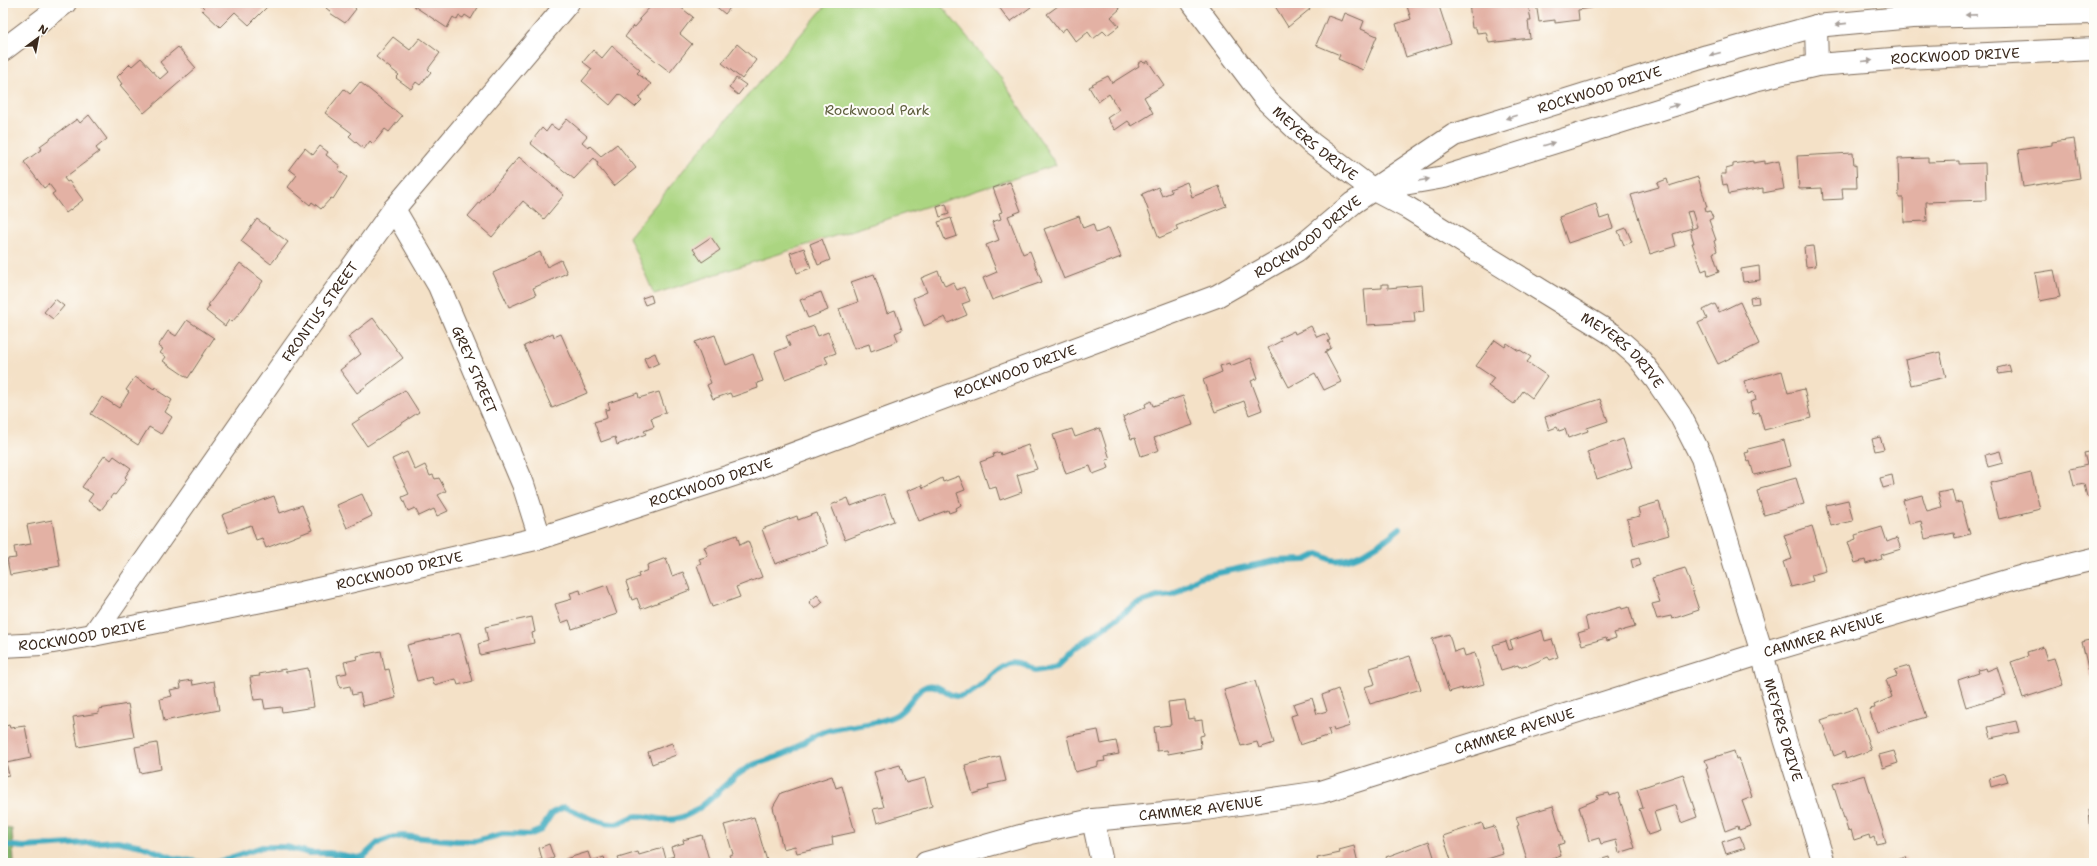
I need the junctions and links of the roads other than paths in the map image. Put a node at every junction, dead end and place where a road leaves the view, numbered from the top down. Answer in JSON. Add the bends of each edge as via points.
{"nodes":[{"id":1,"x":65,"y":3,"type":"edge"},
{"id":2,"x":568,"y":3,"type":"edge"},
{"id":3,"x":1193,"y":3,"type":"edge"},
{"id":4,"x":2094,"y":13,"type":"edge"},
{"id":5,"x":1816,"y":26,"type":"junction"},
{"id":6,"x":2094,"y":49,"type":"edge"},
{"id":7,"x":3,"y":50,"type":"edge"},
{"id":8,"x":1817,"y":65,"type":"junction"},
{"id":9,"x":1372,"y":189,"type":"junction"},
{"id":10,"x":394,"y":209,"type":"junction"},
{"id":11,"x":540,"y":538,"type":"junction"},
{"id":12,"x":2094,"y":559,"type":"edge"},
{"id":13,"x":92,"y":635,"type":"junction"},
{"id":14,"x":3,"y":646,"type":"edge"},
{"id":15,"x":1762,"y":653,"type":"junction"},
{"id":16,"x":1093,"y":820,"type":"junction"},
{"id":17,"x":926,"y":863,"type":"edge"},
{"id":18,"x":1102,"y":863,"type":"edge"},
{"id":19,"x":1824,"y":863,"type":"edge"}],
"edges":[{"from":1,"to":7,"type":"street"},
{"from":2,"to":10,"type":"street","name":"FRONTUS STREET"},
{"from":3,"to":9,"type":"street","name":"MEYERS DRIVE","via":[[1266,100],[1311,143]]},
{"from":4,"to":5,"type":"street","name":"ROCKWOOD DRIVE","one_way":true,"via":[[1912,16]]},
{"from":5,"to":8,"type":"street"},
{"from":5,"to":9,"type":"street","name":"ROCKWOOD DRIVE","one_way":true,"via":[[1707,56],[1454,135]]},
{"from":8,"to":6,"type":"street","name":"ROCKWOOD DRIVE","one_way":true},
{"from":9,"to":8,"type":"street","name":"ROCKWOOD DRIVE","one_way":true,"via":[[1444,177],[1754,80]]},
{"from":9,"to":11,"type":"street","name":"ROCKWOOD DRIVE","via":[[1296,252],[1217,296],[758,467]]},
{"from":9,"to":15,"type":"street","name":"MEYERS DRIVE","via":[[1408,208],[1579,312],[1612,334],[1637,356],[1680,415],[1702,458]]},
{"from":10,"to":11,"type":"street","name":"GREY STREET","via":[[439,286],[523,484]]},
{"from":10,"to":13,"type":"street","name":"FRONTUS STREET"},
{"from":11,"to":13,"type":"street","name":"ROCKWOOD DRIVE","via":[[301,592]]},
{"from":12,"to":15,"type":"street","name":"CAMMER AVENUE","via":[[2023,576]]},
{"from":13,"to":14,"type":"street","name":"ROCKWOOD DRIVE","via":[[42,644]]},
{"from":15,"to":16,"type":"street","name":"CAMMER AVENUE","via":[[1321,792],[1205,809]]},
{"from":15,"to":19,"type":"street","name":"MEYERS DRIVE","via":[[1785,740]]},
{"from":16,"to":17,"type":"street","name":"CAMMER AVENUE","via":[[1031,833]]},
{"from":16,"to":18,"type":"street"}]}
